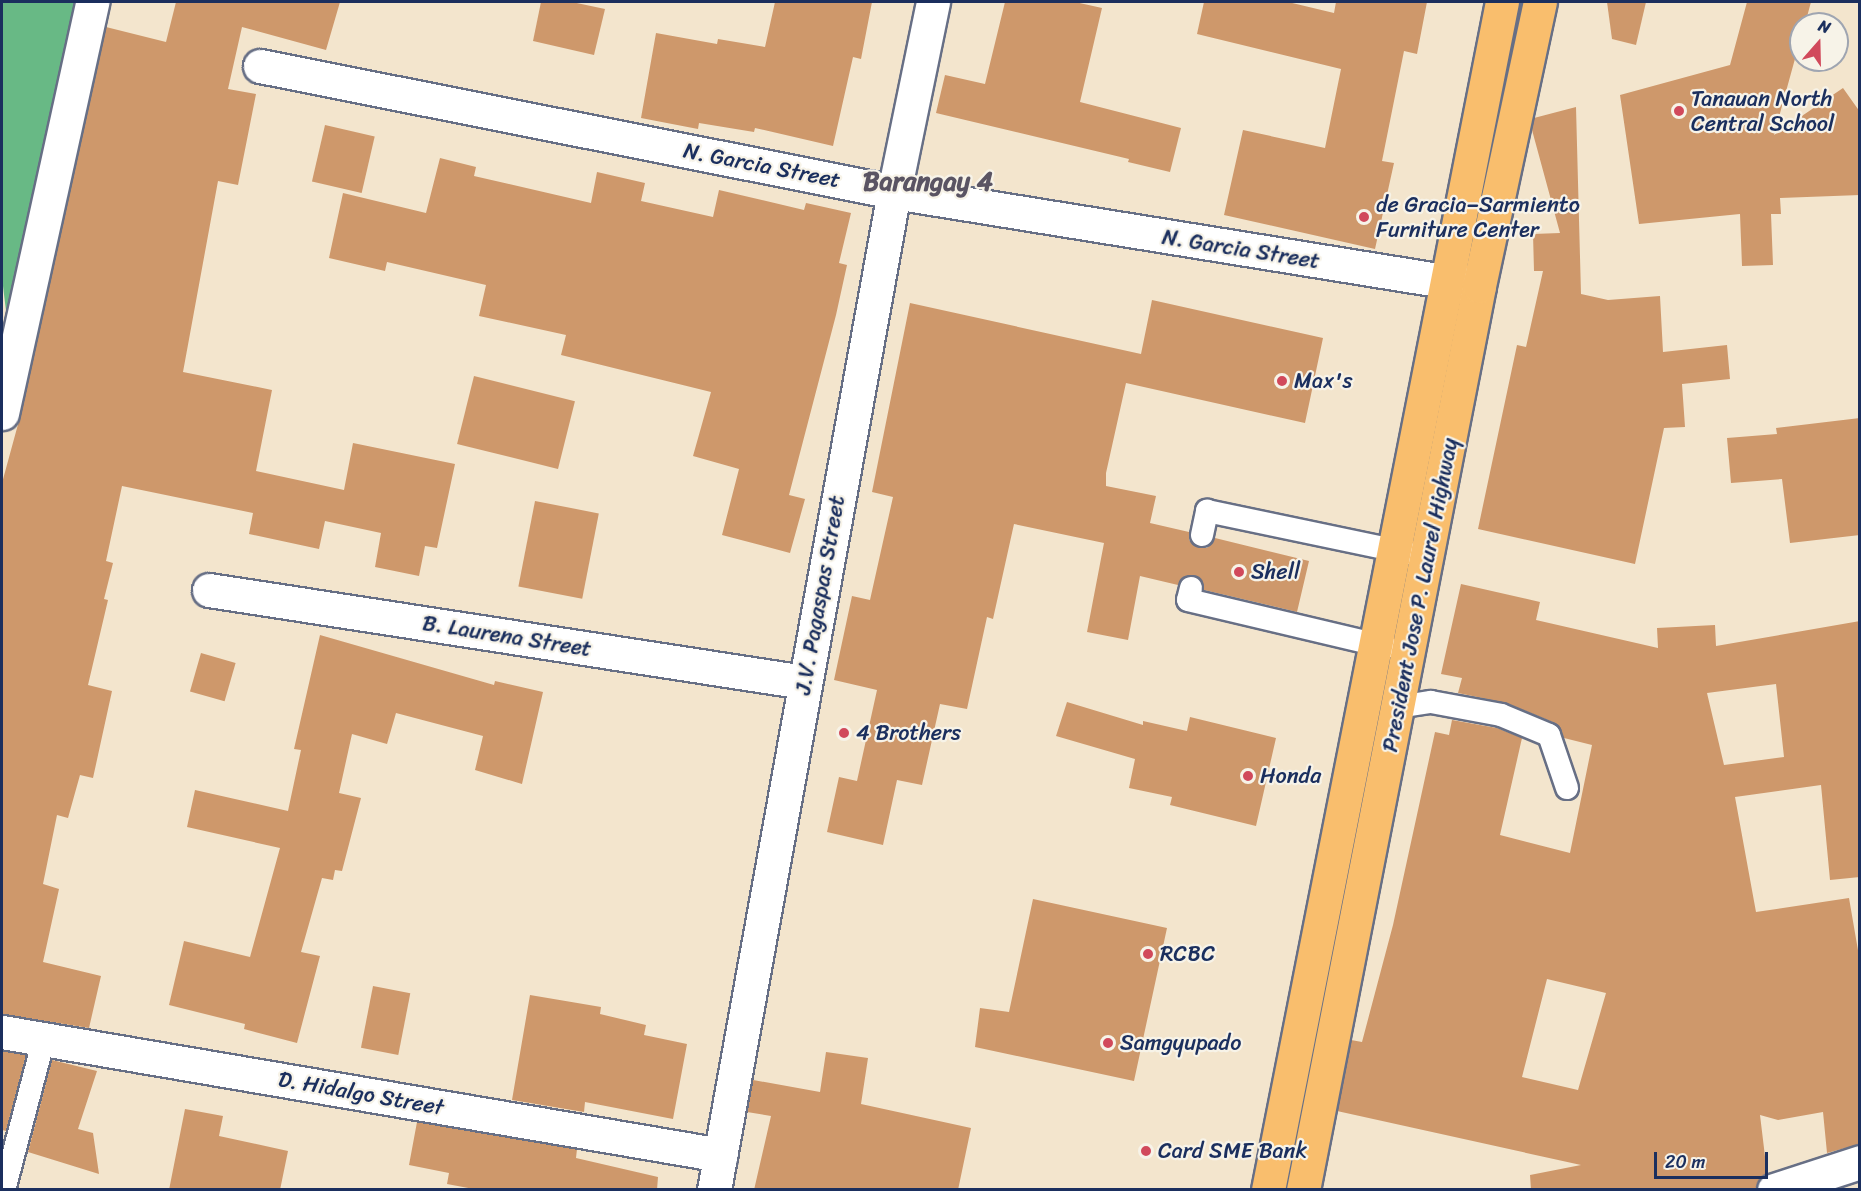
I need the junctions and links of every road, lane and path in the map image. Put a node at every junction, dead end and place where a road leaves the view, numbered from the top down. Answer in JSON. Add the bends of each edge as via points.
{"nodes":[{"id":1,"x":92,"y":2,"type":"edge"},
{"id":2,"x":933,"y":2,"type":"edge"},
{"id":3,"x":1502,"y":2,"type":"edge"},
{"id":4,"x":1540,"y":2,"type":"edge"},
{"id":5,"x":260,"y":66,"type":"dead end"},
{"id":6,"x":894,"y":192,"type":"junction"},
{"id":7,"x":1444,"y":283,"type":"junction"},
{"id":8,"x":1479,"y":286,"type":"junction"},
{"id":9,"x":2,"y":413,"type":"edge"},
{"id":10,"x":1202,"y":535,"type":"dead end"},
{"id":11,"x":1391,"y":549,"type":"junction"},
{"id":12,"x":1426,"y":556,"type":"junction"},
{"id":13,"x":1191,"y":588,"type":"dead end"},
{"id":14,"x":209,"y":590,"type":"dead end"},
{"id":15,"x":1372,"y":645,"type":"junction"},
{"id":16,"x":1410,"y":649,"type":"junction"},
{"id":17,"x":804,"y":682,"type":"junction"},
{"id":18,"x":1398,"y":706,"type":"junction"},
{"id":19,"x":1568,"y":788,"type":"dead end"},
{"id":20,"x":2,"y":1032,"type":"edge"},
{"id":21,"x":43,"y":1042,"type":"junction"},
{"id":22,"x":721,"y":1155,"type":"junction"},
{"id":23,"x":1860,"y":1162,"type":"edge"},
{"id":24,"x":1792,"y":1187,"type":"edge"},
{"id":25,"x":4,"y":1190,"type":"edge"},
{"id":26,"x":714,"y":1190,"type":"edge"},
{"id":27,"x":1268,"y":1190,"type":"edge"},
{"id":28,"x":1303,"y":1190,"type":"edge"}],
"edges":[{"from":1,"to":9,"type":"street"},
{"from":2,"to":6,"type":"street","name":"J.V. Pagaspas Street"},
{"from":3,"to":7,"type":"highway","name":"President Jose P. Laurel Highway"},
{"from":4,"to":8,"type":"highway","name":"President Jose P. Laurel Highway"},
{"from":5,"to":6,"type":"street","name":"N. Garcia Street"},
{"from":6,"to":7,"type":"street","name":"N. Garcia Street"},
{"from":6,"to":17,"type":"street","name":"J.V. Pagaspas Street"},
{"from":7,"to":8,"type":"street","name":"N. Garcia Street"},
{"from":7,"to":11,"type":"highway","name":"President Jose P. Laurel Highway"},
{"from":8,"to":12,"type":"highway","name":"President Jose P. Laurel Highway"},
{"from":10,"to":11,"type":"lane","via":[[1207,511]]},
{"from":11,"to":12,"type":"lane"},
{"from":11,"to":15,"type":"highway","name":"President Jose P. Laurel Highway"},
{"from":12,"to":16,"type":"highway","name":"President Jose P. Laurel Highway"},
{"from":13,"to":15,"type":"lane","via":[[1188,600]]},
{"from":14,"to":17,"type":"street","name":"B. Laurena Street"},
{"from":15,"to":16,"type":"lane"},
{"from":15,"to":27,"type":"highway","name":"President Jose P. Laurel Highway"},
{"from":16,"to":18,"type":"highway","name":"President Jose P. Laurel Highway"},
{"from":17,"to":22,"type":"street","name":"J.V. Pagaspas Street"},
{"from":18,"to":19,"type":"lane","via":[[1431,702],[1466,708],[1501,715],[1549,735]]},
{"from":18,"to":28,"type":"highway","name":"President Jose P. Laurel Highway"},
{"from":20,"to":21,"type":"street","name":"D. Hidalgo Street"},
{"from":21,"to":22,"type":"street","name":"D. Hidalgo Street"},
{"from":21,"to":25,"type":"lane"},
{"from":22,"to":26,"type":"street","name":"J.V. Pagaspas Street"},
{"from":23,"to":24,"type":"street"}]}
